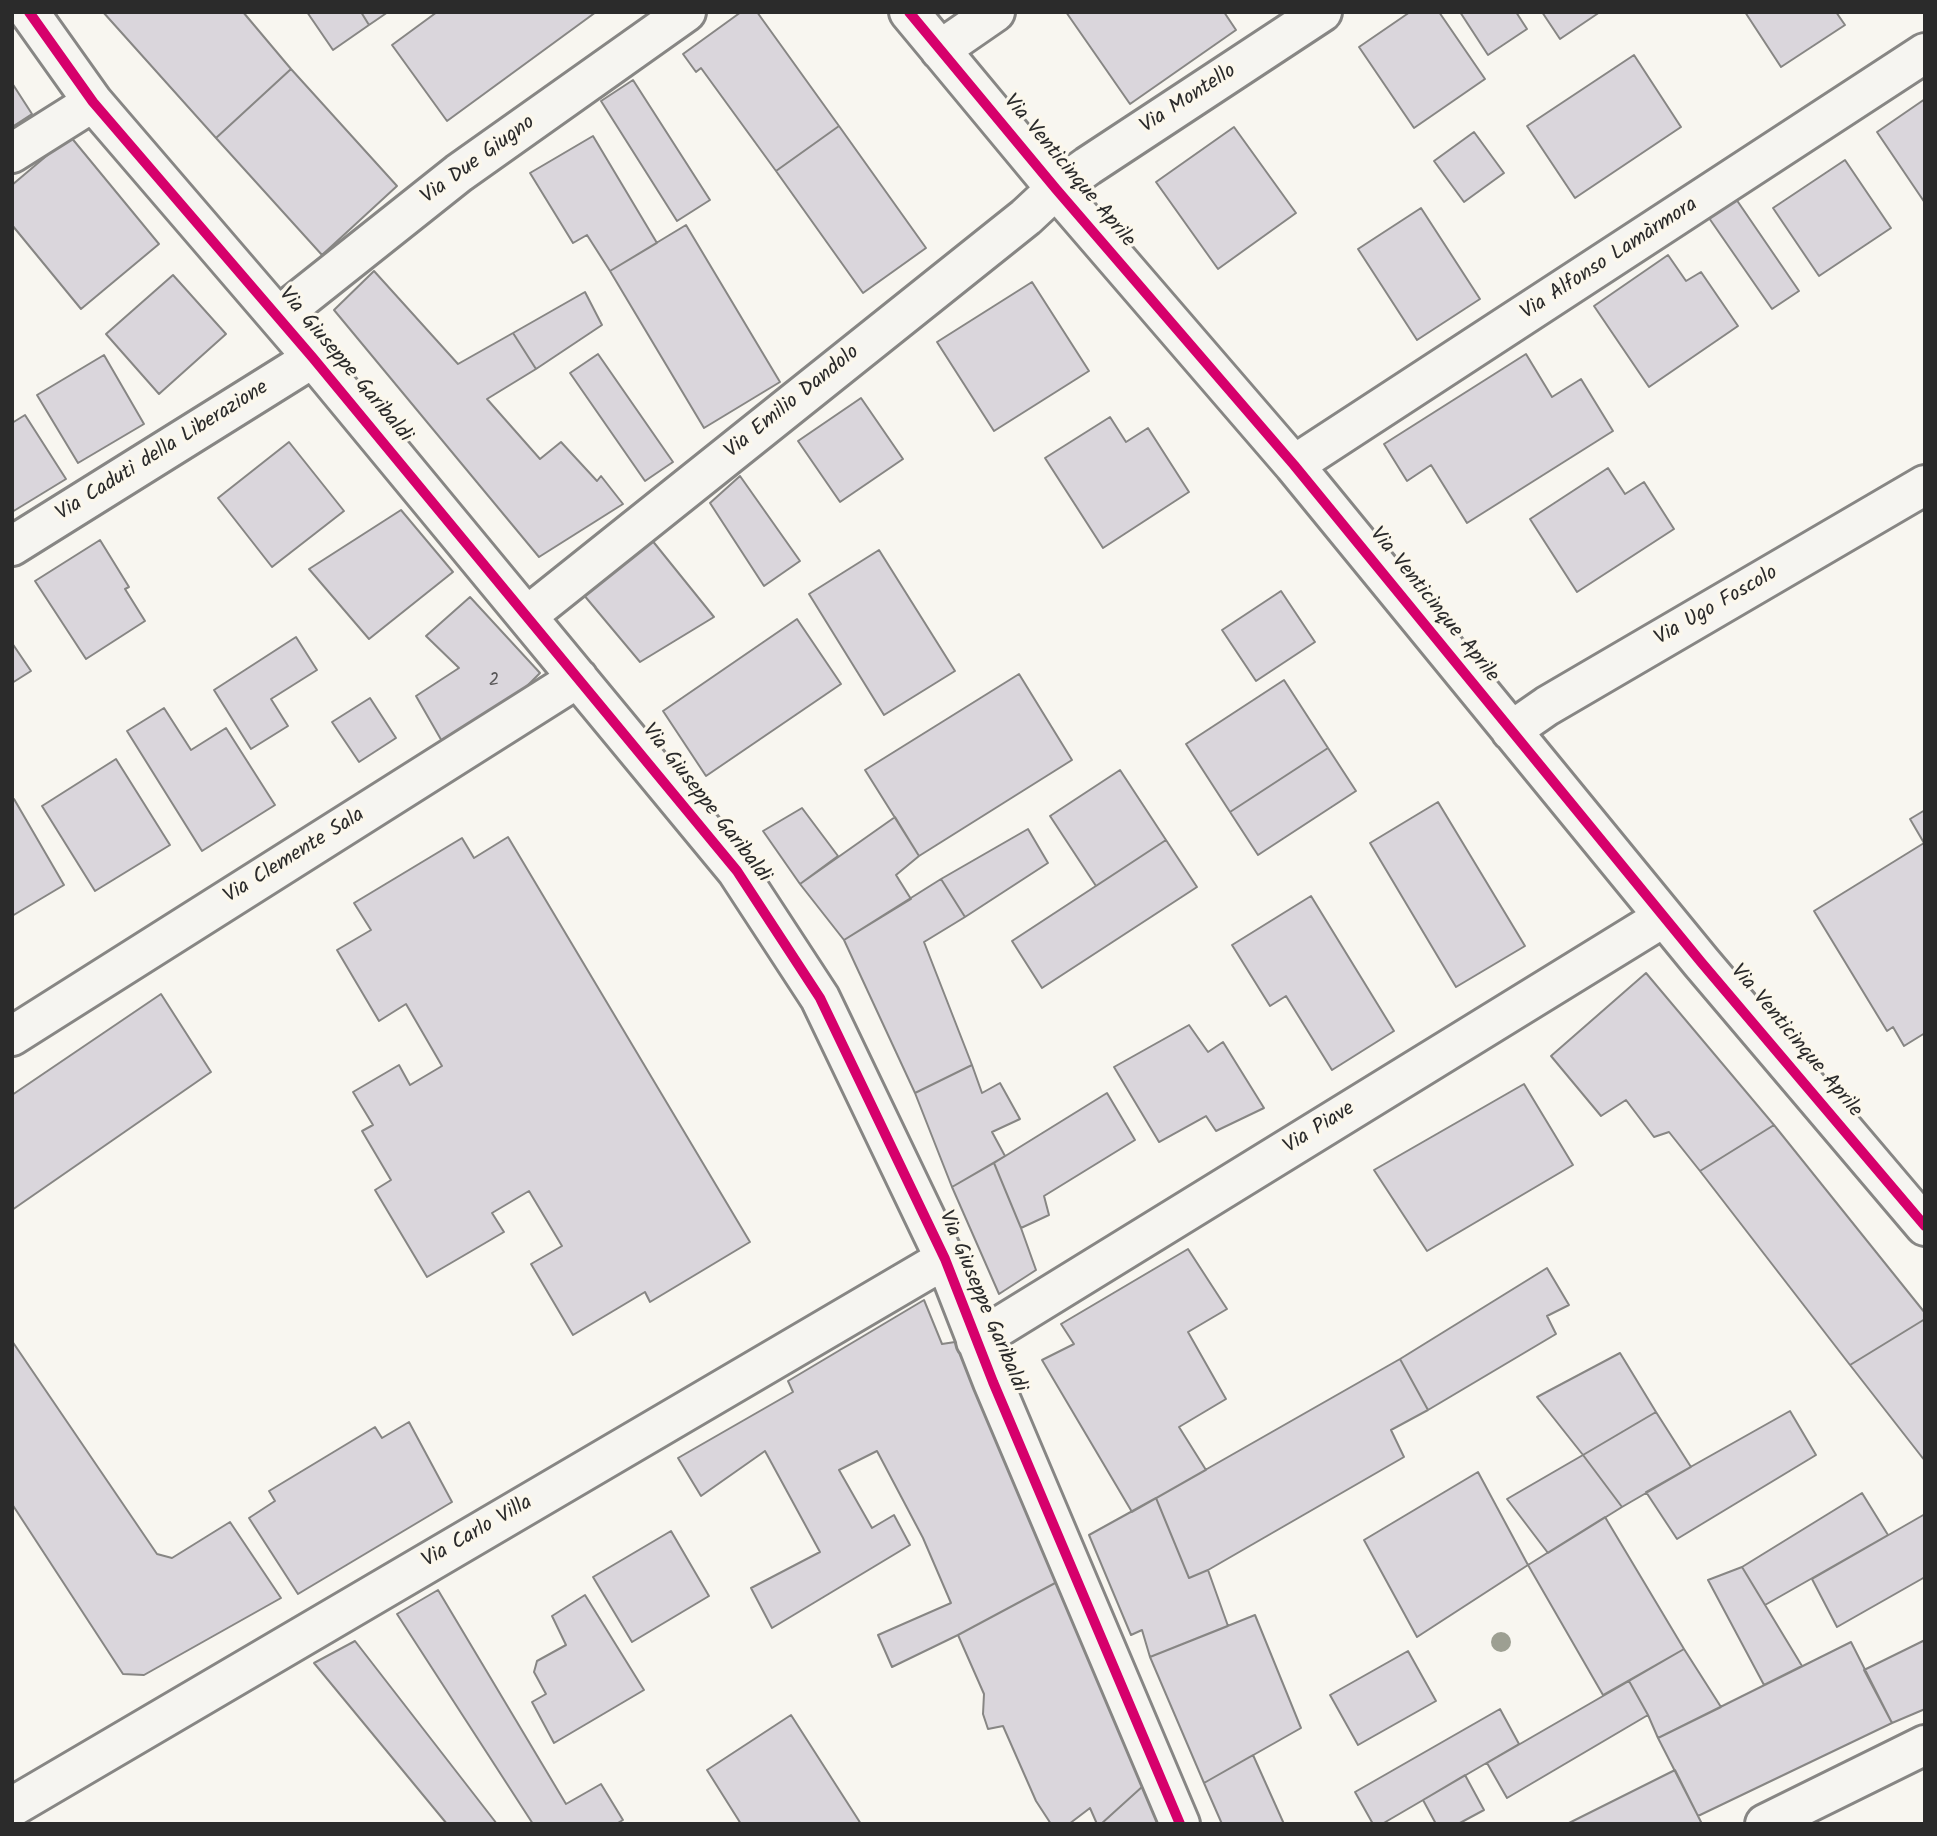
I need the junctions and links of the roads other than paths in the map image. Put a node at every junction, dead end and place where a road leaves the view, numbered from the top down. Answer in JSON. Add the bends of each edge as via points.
{"nodes":[{"id":1,"x":29,"y":12,"type":"edge"},
{"id":2,"x":686,"y":12,"type":"edge"},
{"id":3,"x":909,"y":12,"type":"edge"},
{"id":4,"x":995,"y":12,"type":"edge"},
{"id":5,"x":1322,"y":12,"type":"edge"},
{"id":6,"x":940,"y":50,"type":"junction"},
{"id":7,"x":1925,"y":53,"type":"edge"},
{"id":8,"x":93,"y":102,"type":"junction"},
{"id":9,"x":12,"y":153,"type":"edge"},
{"id":10,"x":1056,"y":189,"type":"junction"},
{"id":11,"x":278,"y":317,"type":"junction"},
{"id":12,"x":313,"y":358,"type":"junction"},
{"id":13,"x":1294,"y":465,"type":"junction"},
{"id":14,"x":1925,"y":485,"type":"edge"},
{"id":15,"x":12,"y":547,"type":"edge"},
{"id":16,"x":527,"y":615,"type":"junction"},
{"id":17,"x":578,"y":678,"type":"junction"},
{"id":18,"x":1511,"y":731,"type":"junction"},
{"id":19,"x":1664,"y":917,"type":"junction"},
{"id":20,"x":12,"y":1036,"type":"edge"},
{"id":21,"x":1925,"y":1226,"type":"edge"},
{"id":22,"x":945,"y":1259,"type":"junction"},
{"id":23,"x":976,"y":1340,"type":"junction"},
{"id":24,"x":1925,"y":1745,"type":"edge"},
{"id":25,"x":12,"y":1807,"type":"edge"},
{"id":26,"x":1180,"y":1824,"type":"edge"},
{"id":27,"x":1765,"y":1824,"type":"edge"}],
"edges":[{"from":1,"to":8,"type":"street","name":"Via Giuseppe Garibaldi"},
{"from":2,"to":11,"type":"street","name":"Via Due Giugno","via":[[459,173]]},
{"from":3,"to":6,"type":"street","name":"Via Venticinque Aprile"},
{"from":4,"to":6,"type":"street"},
{"from":5,"to":10,"type":"street","name":"Via Montello"},
{"from":6,"to":10,"type":"street","name":"Via Venticinque Aprile"},
{"from":7,"to":13,"type":"street","name":"Via Alfonso Lamàrmora"},
{"from":8,"to":9,"type":"street"},
{"from":8,"to":11,"type":"street","name":"Via Giuseppe Garibaldi"},
{"from":10,"to":13,"type":"street","name":"Via Venticinque Aprile"},
{"from":10,"to":16,"type":"street","name":"Via Emilio Dandolo"},
{"from":11,"to":12,"type":"street","name":"Via Giuseppe Garibaldi"},
{"from":12,"to":15,"type":"street","name":"Via Caduti della Liberazione"},
{"from":12,"to":16,"type":"street","name":"Via Giuseppe Garibaldi"},
{"from":13,"to":18,"type":"street","name":"Via Venticinque Aprile"},
{"from":14,"to":18,"type":"street","name":"Via Ugo Foscolo"},
{"from":16,"to":17,"type":"street","name":"Via Giuseppe Garibaldi"},
{"from":17,"to":20,"type":"street","name":"Via Clemente Sala"},
{"from":17,"to":22,"type":"street","name":"Via Giuseppe Garibaldi","via":[[737,871],[820,998]]},
{"from":18,"to":19,"type":"street","name":"Via Venticinque Aprile"},
{"from":19,"to":21,"type":"street","name":"Via Venticinque Aprile"},
{"from":19,"to":23,"type":"street","name":"Via Piave"},
{"from":22,"to":23,"type":"street","name":"Via Giuseppe Garibaldi"},
{"from":22,"to":25,"type":"street","name":"Via Carlo Villa"},
{"from":23,"to":26,"type":"street","name":"Via Giuseppe Garibaldi"},
{"from":24,"to":27,"type":"street"}]}
